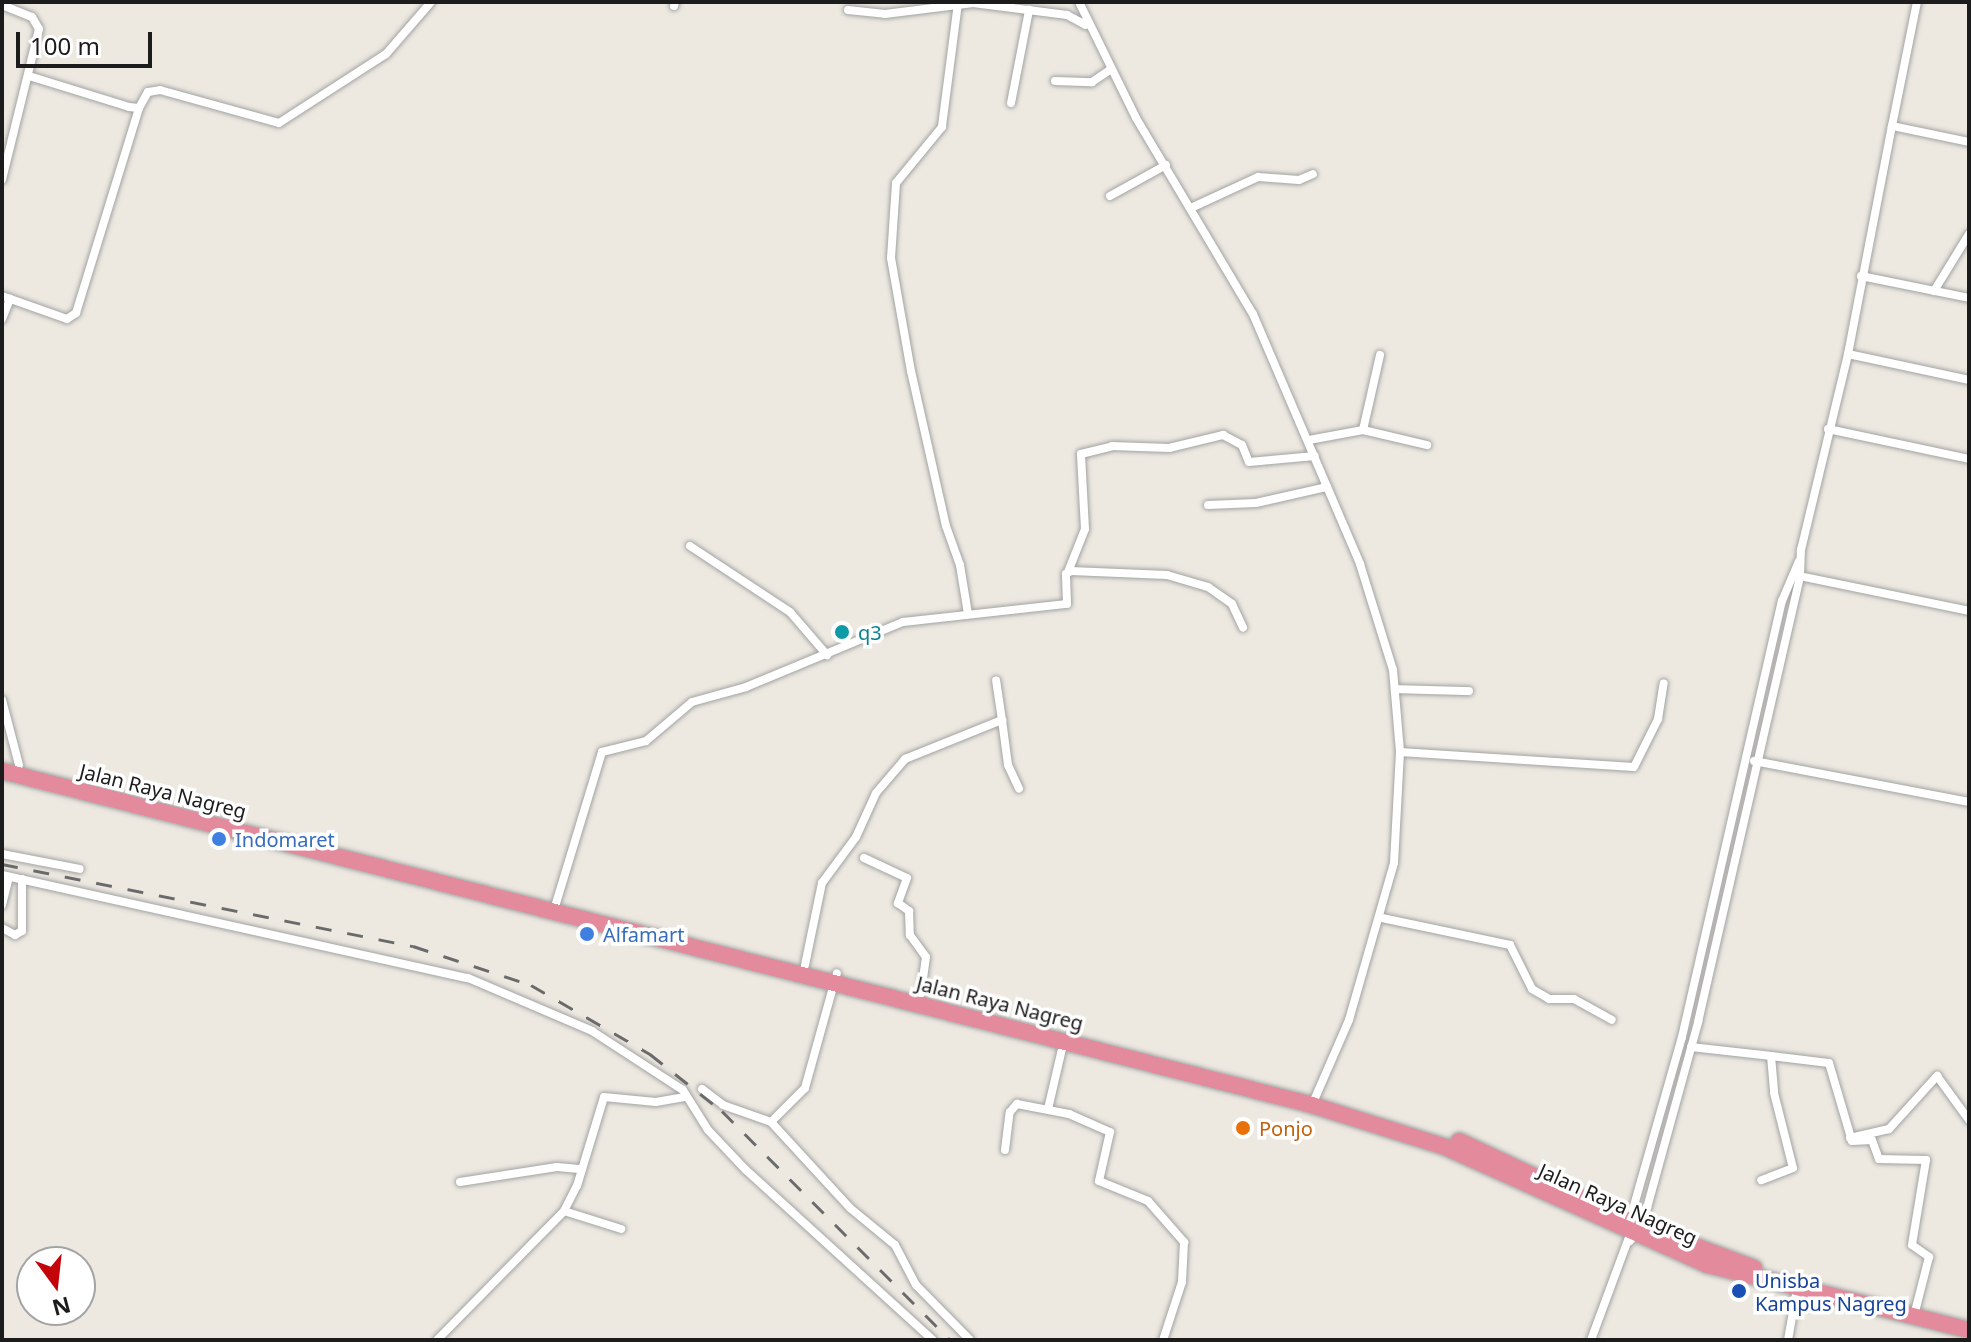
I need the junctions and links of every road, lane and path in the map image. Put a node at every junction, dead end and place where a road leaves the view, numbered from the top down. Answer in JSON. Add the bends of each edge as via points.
{"nodes":[{"id":1,"x":431,"y":2,"type":"edge"},
{"id":2,"x":1079,"y":2,"type":"edge"},
{"id":3,"x":1917,"y":2,"type":"edge"},
{"id":4,"x":958,"y":3,"type":"edge"},
{"id":5,"x":2,"y":5,"type":"edge"},
{"id":6,"x":915,"y":7,"type":"edge"},
{"id":7,"x":848,"y":10,"type":"dead end"},
{"id":8,"x":1029,"y":10,"type":"junction"},
{"id":9,"x":1087,"y":25,"type":"junction"},
{"id":10,"x":1111,"y":69,"type":"junction"},
{"id":11,"x":29,"y":76,"type":"junction"},
{"id":12,"x":1055,"y":81,"type":"dead end"},
{"id":13,"x":1011,"y":103,"type":"dead end"},
{"id":14,"x":139,"y":108,"type":"junction"},
{"id":15,"x":1892,"y":126,"type":"junction"},
{"id":16,"x":1969,"y":142,"type":"edge"},
{"id":17,"x":1166,"y":165,"type":"junction"},
{"id":18,"x":1313,"y":174,"type":"dead end"},
{"id":19,"x":2,"y":180,"type":"edge"},
{"id":20,"x":1110,"y":196,"type":"dead end"},
{"id":21,"x":1193,"y":207,"type":"junction"},
{"id":22,"x":1969,"y":234,"type":"edge"},
{"id":23,"x":1861,"y":276,"type":"junction"},
{"id":24,"x":1934,"y":291,"type":"junction"},
{"id":25,"x":6,"y":297,"type":"edge"},
{"id":26,"x":1969,"y":298,"type":"edge"},
{"id":27,"x":2,"y":319,"type":"edge"},
{"id":28,"x":1848,"y":354,"type":"junction"},
{"id":29,"x":1380,"y":355,"type":"dead end"},
{"id":30,"x":1969,"y":380,"type":"edge"},
{"id":31,"x":1828,"y":429,"type":"junction"},
{"id":32,"x":1363,"y":430,"type":"junction"},
{"id":33,"x":1309,"y":440,"type":"junction"},
{"id":34,"x":1427,"y":445,"type":"dead end"},
{"id":35,"x":1315,"y":456,"type":"junction"},
{"id":36,"x":1969,"y":459,"type":"edge"},
{"id":37,"x":1327,"y":487,"type":"junction"},
{"id":38,"x":1208,"y":505,"type":"dead end"},
{"id":39,"x":690,"y":546,"type":"dead end"},
{"id":40,"x":1799,"y":561,"type":"junction"},
{"id":41,"x":1068,"y":572,"type":"junction"},
{"id":42,"x":1790,"y":574,"type":"junction"},
{"id":43,"x":1800,"y":576,"type":"junction"},
{"id":44,"x":1969,"y":611,"type":"edge"},
{"id":45,"x":968,"y":614,"type":"junction"},
{"id":46,"x":1243,"y":628,"type":"dead end"},
{"id":47,"x":827,"y":655,"type":"junction"},
{"id":48,"x":996,"y":680,"type":"dead end"},
{"id":49,"x":1664,"y":683,"type":"dead end"},
{"id":50,"x":1396,"y":689,"type":"junction"},
{"id":51,"x":1469,"y":691,"type":"dead end"},
{"id":52,"x":2,"y":700,"type":"edge"},
{"id":53,"x":1002,"y":720,"type":"junction"},
{"id":54,"x":1400,"y":752,"type":"junction"},
{"id":55,"x":1747,"y":759,"type":"junction"},
{"id":56,"x":1757,"y":761,"type":"junction"},
{"id":57,"x":10,"y":763,"type":"edge"},
{"id":58,"x":2,"y":771,"type":"edge"},
{"id":59,"x":1019,"y":789,"type":"dead end"},
{"id":60,"x":1969,"y":802,"type":"edge"},
{"id":61,"x":2,"y":854,"type":"edge"},
{"id":62,"x":864,"y":858,"type":"dead end"},
{"id":63,"x":80,"y":869,"type":"dead end"},
{"id":64,"x":6,"y":876,"type":"edge"},
{"id":65,"x":22,"y":879,"type":"junction"},
{"id":66,"x":2,"y":905,"type":"edge"},
{"id":67,"x":556,"y":905,"type":"junction"},
{"id":68,"x":1382,"y":918,"type":"junction"},
{"id":69,"x":2,"y":928,"type":"edge"},
{"id":70,"x":805,"y":965,"type":"junction"},
{"id":71,"x":836,"y":977,"type":"junction"},
{"id":72,"x":921,"y":994,"type":"junction"},
{"id":73,"x":1612,"y":1020,"type":"dead end"},
{"id":74,"x":1064,"y":1039,"type":"junction"},
{"id":75,"x":1691,"y":1047,"type":"junction"},
{"id":76,"x":1771,"y":1056,"type":"junction"},
{"id":77,"x":1676,"y":1061,"type":"junction"},
{"id":78,"x":1687,"y":1065,"type":"junction"},
{"id":79,"x":702,"y":1089,"type":"dead end"},
{"id":80,"x":685,"y":1097,"type":"junction"},
{"id":81,"x":1314,"y":1100,"type":"junction"},
{"id":82,"x":1048,"y":1107,"type":"junction"},
{"id":83,"x":1969,"y":1120,"type":"edge"},
{"id":84,"x":771,"y":1122,"type":"junction"},
{"id":85,"x":1850,"y":1138,"type":"junction"},
{"id":86,"x":1005,"y":1150,"type":"dead end"},
{"id":87,"x":582,"y":1169,"type":"junction"},
{"id":88,"x":1761,"y":1180,"type":"dead end"},
{"id":89,"x":460,"y":1182,"type":"dead end"},
{"id":90,"x":564,"y":1211,"type":"junction"},
{"id":91,"x":621,"y":1229,"type":"dead end"},
{"id":92,"x":1633,"y":1232,"type":"junction"},
{"id":93,"x":1797,"y":1289,"type":"junction"},
{"id":94,"x":1916,"y":1308,"type":"junction"},
{"id":95,"x":1969,"y":1320,"type":"edge"},
{"id":96,"x":1969,"y":1330,"type":"edge"},
{"id":97,"x":437,"y":1340,"type":"edge"},
{"id":98,"x":933,"y":1340,"type":"edge"},
{"id":99,"x":970,"y":1340,"type":"edge"},
{"id":100,"x":1163,"y":1340,"type":"edge"},
{"id":101,"x":1591,"y":1340,"type":"edge"},
{"id":102,"x":1788,"y":1340,"type":"edge"}],
"edges":[{"from":1,"to":14,"type":"street","via":[[386,54],[282,122],[160,90],[148,92]]},
{"from":2,"to":9,"type":"street"},
{"from":3,"to":15,"type":"street"},
{"from":4,"to":6,"type":"street"},
{"from":4,"to":8,"type":"street"},
{"from":4,"to":45,"type":"street","via":[[942,127],[896,183],[891,258],[911,371]]},
{"from":5,"to":11,"type":"street","via":[[37,24]]},
{"from":6,"to":7,"type":"street"},
{"from":8,"to":9,"type":"street","via":[[1072,16]]},
{"from":8,"to":13,"type":"street"},
{"from":9,"to":10,"type":"street"},
{"from":10,"to":12,"type":"street","via":[[1092,82]]},
{"from":10,"to":17,"type":"street"},
{"from":11,"to":14,"type":"street"},
{"from":11,"to":19,"type":"street"},
{"from":14,"to":25,"type":"street","via":[[76,313],[67,319]]},
{"from":15,"to":16,"type":"street"},
{"from":15,"to":23,"type":"street"},
{"from":17,"to":20,"type":"street"},
{"from":17,"to":21,"type":"street"},
{"from":18,"to":21,"type":"street","via":[[1299,180],[1258,177]]},
{"from":21,"to":33,"type":"street","via":[[1253,314]]},
{"from":22,"to":24,"type":"street"},
{"from":23,"to":24,"type":"street"},
{"from":23,"to":28,"type":"street"},
{"from":24,"to":26,"type":"street"},
{"from":25,"to":27,"type":"street"},
{"from":28,"to":30,"type":"street"},
{"from":28,"to":31,"type":"street"},
{"from":29,"to":32,"type":"street"},
{"from":31,"to":36,"type":"street"},
{"from":31,"to":40,"type":"street"},
{"from":32,"to":33,"type":"street"},
{"from":32,"to":34,"type":"street"},
{"from":33,"to":35,"type":"street"},
{"from":35,"to":37,"type":"street"},
{"from":35,"to":41,"type":"street","via":[[1249,462],[1244,446],[1224,435],[1169,448],[1115,445],[1081,454],[1085,529]]},
{"from":37,"to":38,"type":"street","via":[[1256,503]]},
{"from":37,"to":50,"type":"street","via":[[1367,584]]},
{"from":39,"to":47,"type":"street","via":[[790,612]]},
{"from":40,"to":42,"type":"street"},
{"from":40,"to":43,"type":"street"},
{"from":41,"to":45,"type":"street","via":[[1067,604]]},
{"from":41,"to":46,"type":"street","via":[[1167,575],[1208,587],[1232,604]]},
{"from":42,"to":43,"type":"street"},
{"from":42,"to":55,"type":"street"},
{"from":43,"to":44,"type":"street"},
{"from":43,"to":56,"type":"street"},
{"from":45,"to":47,"type":"street","via":[[903,622]]},
{"from":47,"to":67,"type":"street","via":[[692,702],[646,741],[602,752]]},
{"from":48,"to":53,"type":"street"},
{"from":49,"to":54,"type":"street","via":[[1658,719],[1634,767]]},
{"from":50,"to":51,"type":"street"},
{"from":50,"to":54,"type":"street"},
{"from":52,"to":57,"type":"street"},
{"from":53,"to":59,"type":"street","via":[[1008,765]]},
{"from":53,"to":70,"type":"street","via":[[944,740],[905,759],[891,773],[856,837],[822,883]]},
{"from":54,"to":68,"type":"street","via":[[1397,846]]},
{"from":55,"to":56,"type":"street"},
{"from":55,"to":77,"type":"street"},
{"from":56,"to":60,"type":"street"},
{"from":56,"to":75,"type":"street"},
{"from":57,"to":67,"type":"highway","name":"Jalan Raya Nagreg"},
{"from":58,"to":67,"type":"highway","name":"Jalan Raya Nagreg"},
{"from":61,"to":63,"type":"street"},
{"from":62,"to":72,"type":"street","via":[[907,878],[898,903],[909,911],[910,935],[926,957]]},
{"from":64,"to":65,"type":"street"},
{"from":64,"to":66,"type":"street"},
{"from":65,"to":69,"type":"street","via":[[22,931],[15,935]]},
{"from":65,"to":80,"type":"street","via":[[468,978],[631,1053],[683,1090]]},
{"from":67,"to":70,"type":"highway","name":"Jalan Raya Nagreg"},
{"from":67,"to":71,"type":"highway","name":"Jalan Raya Nagreg"},
{"from":68,"to":73,"type":"street","via":[[1510,945],[1532,989],[1549,999],[1574,999]]},
{"from":68,"to":81,"type":"street","via":[[1349,1020]]},
{"from":70,"to":71,"type":"highway","name":"Jalan Raya Nagreg"},
{"from":71,"to":72,"type":"highway","name":"Jalan Raya Nagreg"},
{"from":71,"to":74,"type":"highway","name":"Jalan Raya Nagreg"},
{"from":71,"to":84,"type":"street","via":[[805,1088]]},
{"from":72,"to":81,"type":"highway","name":"Jalan Raya Nagreg"},
{"from":74,"to":81,"type":"highway","name":"Jalan Raya Nagreg"},
{"from":74,"to":82,"type":"street"},
{"from":75,"to":76,"type":"street"},
{"from":75,"to":78,"type":"street"},
{"from":76,"to":85,"type":"street","via":[[1829,1063]]},
{"from":76,"to":88,"type":"street","via":[[1793,1168]]},
{"from":77,"to":78,"type":"street"},
{"from":77,"to":92,"type":"street"},
{"from":78,"to":92,"type":"street"},
{"from":79,"to":84,"type":"street","via":[[723,1105]]},
{"from":80,"to":87,"type":"street","via":[[656,1102],[604,1097]]},
{"from":80,"to":98,"type":"street","via":[[746,1170]]},
{"from":81,"to":92,"type":"highway","name":"Jalan Raya Nagreg","via":[[1445,1147]]},
{"from":82,"to":86,"type":"street","via":[[1013,1106]]},
{"from":82,"to":100,"type":"street","via":[[1110,1132],[1099,1181],[1148,1201],[1182,1238],[1185,1269]]},
{"from":83,"to":85,"type":"street","via":[[1937,1076],[1889,1129]]},
{"from":84,"to":99,"type":"street","via":[[850,1208],[895,1245],[916,1285]]},
{"from":85,"to":94,"type":"street","via":[[1856,1143],[1872,1140],[1879,1159],[1926,1160],[1912,1245],[1929,1257]]},
{"from":87,"to":89,"type":"street","via":[[557,1167]]},
{"from":87,"to":90,"type":"street"},
{"from":90,"to":91,"type":"street"},
{"from":90,"to":97,"type":"street"},
{"from":92,"to":93,"type":"highway","name":"Jalan Raya Nagreg","via":[[1708,1265]]},
{"from":92,"to":94,"type":"highway","name":"Jalan Raya Nagreg","via":[[1746,1267]]},
{"from":92,"to":101,"type":"street"},
{"from":93,"to":96,"type":"highway","name":"Jalan Raya Nagreg"},
{"from":93,"to":102,"type":"street"},
{"from":94,"to":95,"type":"highway","name":"Jalan Raya Nagreg"}]}
